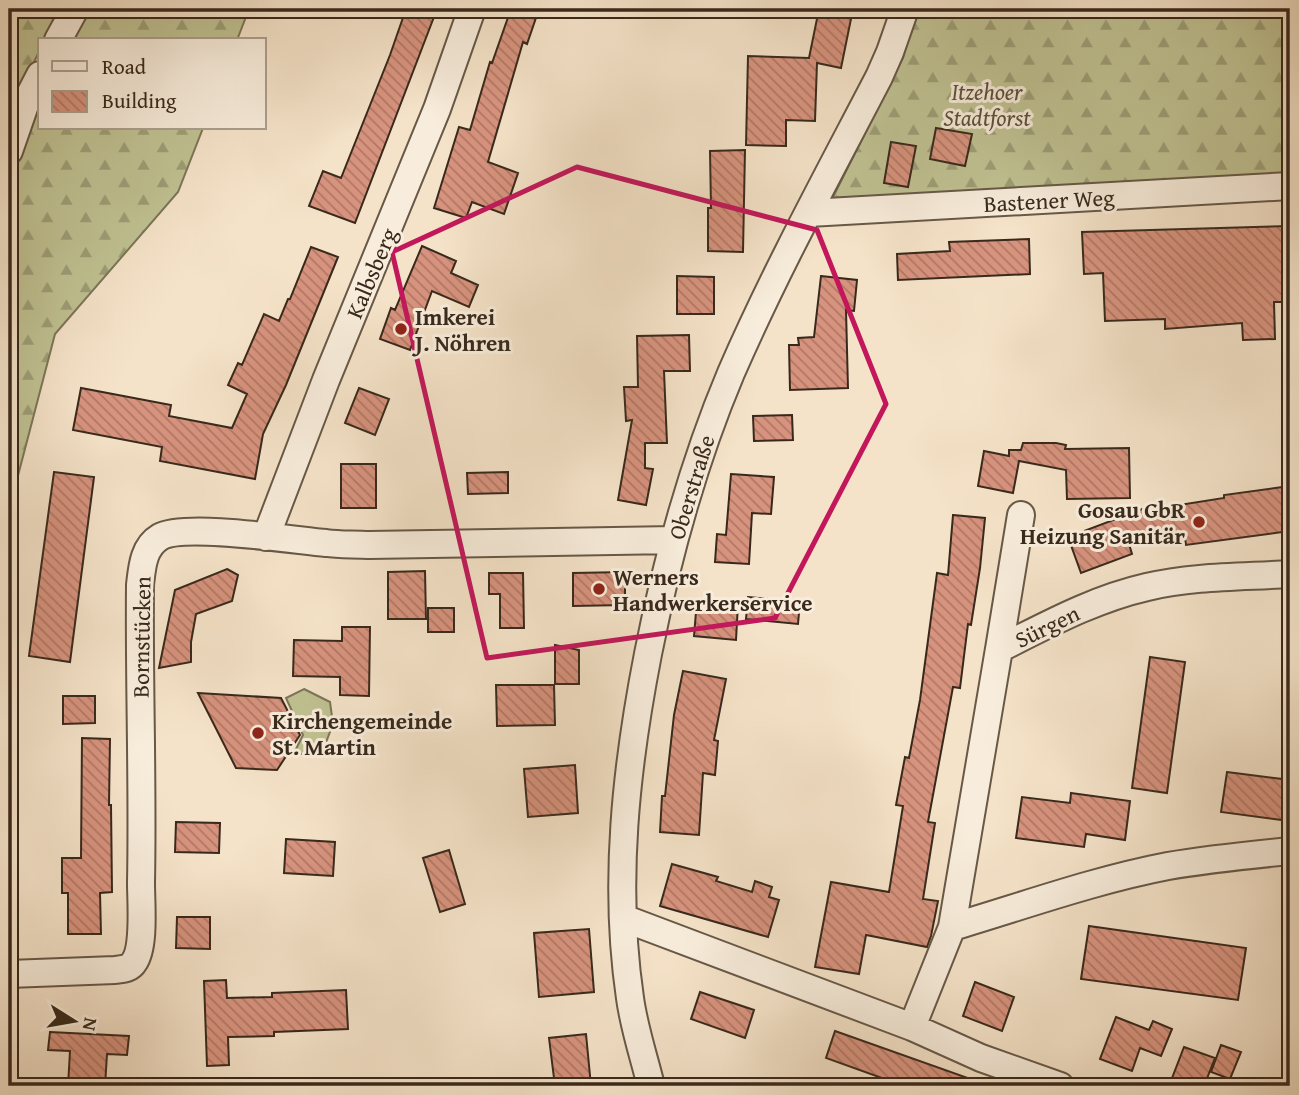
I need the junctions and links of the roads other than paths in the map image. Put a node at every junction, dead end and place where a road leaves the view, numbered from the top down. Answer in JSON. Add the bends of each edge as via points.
{"nodes":[{"id":1,"x":75,"y":9,"type":"edge"},
{"id":2,"x":472,"y":9,"type":"edge"},
{"id":3,"x":905,"y":9,"type":"edge"},
{"id":4,"x":59,"y":38,"type":"edge"},
{"id":5,"x":38,"y":79,"type":"edge"},
{"id":6,"x":9,"y":151,"type":"edge"},
{"id":7,"x":1290,"y":186,"type":"edge"},
{"id":8,"x":809,"y":213,"type":"junction"},
{"id":9,"x":1021,"y":515,"type":"dead end"},
{"id":10,"x":266,"y":537,"type":"junction"},
{"id":11,"x":674,"y":540,"type":"junction"},
{"id":12,"x":1290,"y":574,"type":"edge"},
{"id":13,"x":999,"y":649,"type":"junction"},
{"id":14,"x":1290,"y":851,"type":"edge"},
{"id":15,"x":622,"y":918,"type":"junction"},
{"id":16,"x":952,"y":927,"type":"junction"},
{"id":17,"x":9,"y":974,"type":"edge"},
{"id":18,"x":912,"y":1027,"type":"junction"},
{"id":19,"x":651,"y":1086,"type":"edge"},
{"id":20,"x":1060,"y":1086,"type":"edge"}],
"edges":[{"from":1,"to":4,"type":"street"},
{"from":2,"to":10,"type":"street","name":"Kalbsberg","via":[[437,109]]},
{"from":3,"to":8,"type":"street","name":"Oberstraße","via":[[879,77]]},
{"from":5,"to":6,"type":"street"},
{"from":7,"to":8,"type":"street","name":"Bastener Weg"},
{"from":8,"to":11,"type":"street","name":"Oberstraße","via":[[731,373]]},
{"from":9,"to":13,"type":"street"},
{"from":10,"to":11,"type":"street","name":"Bornstücken","via":[[369,545]]},
{"from":10,"to":17,"type":"street","name":"Bornstücken","via":[[181,532],[160,537],[142,563],[141,920],[134,964],[115,970]]},
{"from":11,"to":15,"type":"street","name":"Oberstraße","via":[[632,747],[622,849]]},
{"from":12,"to":13,"type":"street","name":"Sürgen","via":[[1146,587],[1069,614]]},
{"from":13,"to":16,"type":"street","name":"Sürgen"},
{"from":14,"to":16,"type":"street","via":[[1166,867]]},
{"from":15,"to":18,"type":"street"},
{"from":15,"to":19,"type":"street","name":"Oberstraße","via":[[630,1000]]},
{"from":16,"to":18,"type":"street","name":"Sürgen"},
{"from":18,"to":20,"type":"street"}]}
